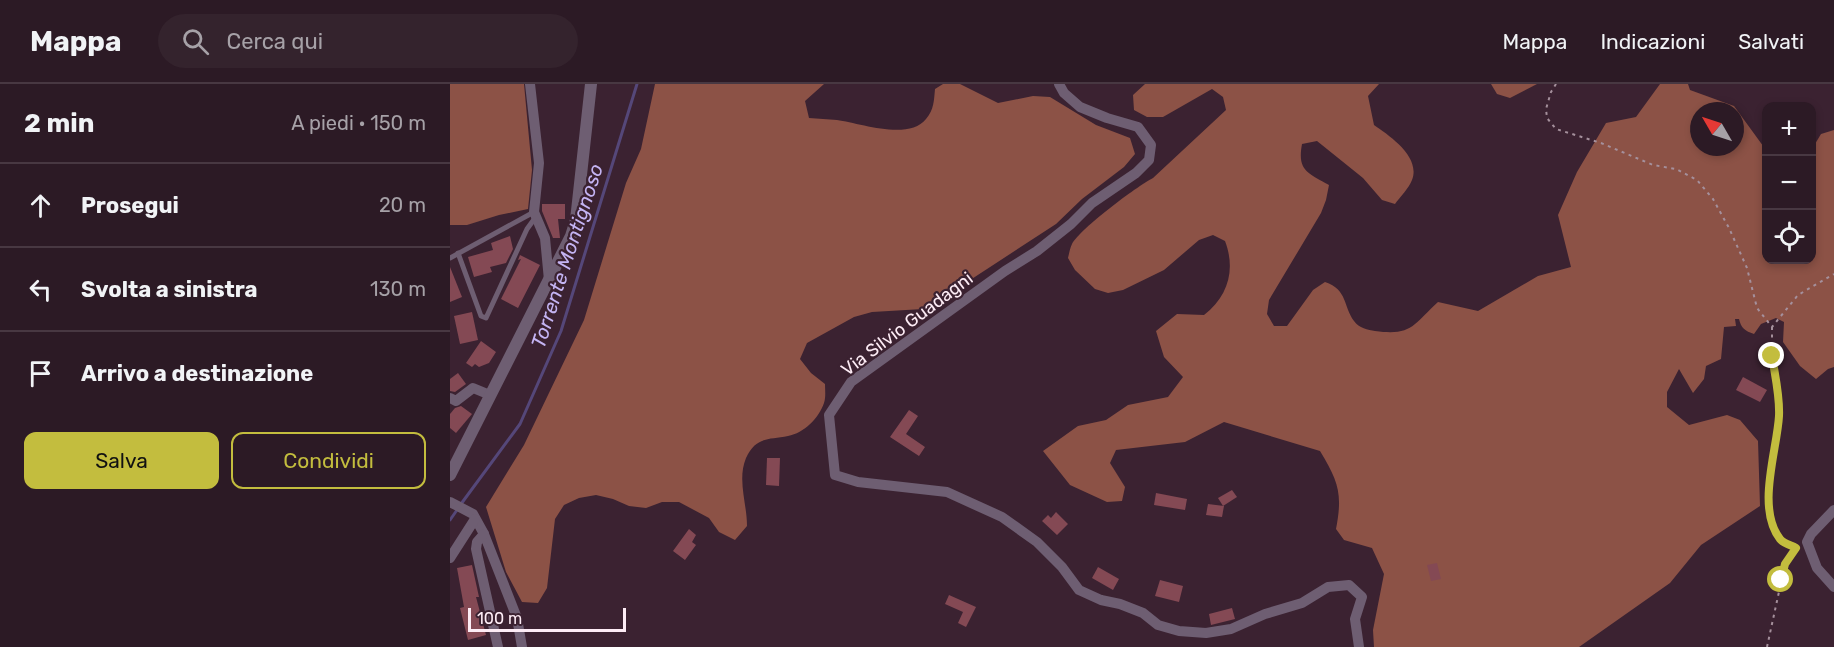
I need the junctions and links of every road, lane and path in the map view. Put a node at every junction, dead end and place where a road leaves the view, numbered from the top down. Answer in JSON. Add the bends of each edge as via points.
{"nodes":[{"id":1,"x":530,"y":84,"type":"edge"},
{"id":2,"x":591,"y":84,"type":"edge"},
{"id":3,"x":1059,"y":84,"type":"edge"},
{"id":4,"x":1556,"y":84,"type":"edge"},
{"id":5,"x":535,"y":215,"type":"junction"},
{"id":6,"x":458,"y":253,"type":"junction"},
{"id":7,"x":450,"y":258,"type":"edge"},
{"id":8,"x":1834,"y":274,"type":"edge"},
{"id":9,"x":549,"y":280,"type":"junction"},
{"id":10,"x":1772,"y":327,"type":"junction"},
{"id":11,"x":490,"y":395,"type":"junction"},
{"id":12,"x":450,"y":398,"type":"edge"},
{"id":13,"x":450,"y":475,"type":"edge"},
{"id":14,"x":450,"y":502,"type":"edge"},
{"id":15,"x":1834,"y":510,"type":"edge"},
{"id":16,"x":473,"y":515,"type":"junction"},
{"id":17,"x":484,"y":534,"type":"junction"},
{"id":18,"x":1808,"y":542,"type":"junction"},
{"id":19,"x":1796,"y":548,"type":"junction"},
{"id":20,"x":450,"y":558,"type":"edge"},
{"id":21,"x":1834,"y":587,"type":"edge"},
{"id":22,"x":498,"y":647,"type":"edge"},
{"id":23,"x":522,"y":647,"type":"edge"},
{"id":24,"x":1359,"y":647,"type":"edge"},
{"id":25,"x":1767,"y":647,"type":"edge"}],
"edges":[{"from":1,"to":5,"type":"street","via":[[539,163]]},
{"from":2,"to":9,"type":"street","via":[[576,220]]},
{"from":3,"to":24,"type":"street","name":"Via Silvio Guadagni","via":[[1080,107],[1138,127],[1151,145],[1149,160],[1037,251],[851,382],[829,415],[835,475],[858,482],[947,492],[1002,518],[1038,542],[1079,590],[1179,631],[1206,633],[1231,629],[1302,603],[1329,587],[1349,585],[1362,597],[1355,619]]},
{"from":4,"to":10,"type":"path","via":[[1546,109],[1547,118],[1556,129],[1697,180],[1739,247],[1757,308]]},
{"from":5,"to":6,"type":"lane"},
{"from":5,"to":6,"type":"lane","via":[[486,318],[481,316]]},
{"from":5,"to":9,"type":"street","via":[[545,238]]},
{"from":6,"to":7,"type":"lane"},
{"from":8,"to":10,"type":"path","via":[[1798,295]]},
{"from":9,"to":11,"type":"street"},
{"from":10,"to":19,"type":"path","via":[[1779,417],[1768,499],[1780,539]]},
{"from":11,"to":12,"type":"street","via":[[473,388],[456,401]]},
{"from":11,"to":13,"type":"street"},
{"from":14,"to":16,"type":"street"},
{"from":15,"to":18,"type":"street"},
{"from":16,"to":17,"type":"street"},
{"from":16,"to":20,"type":"street"},
{"from":17,"to":22,"type":"street","via":[[476,549]]},
{"from":17,"to":23,"type":"street","via":[[517,618]]},
{"from":18,"to":19,"type":"path"},
{"from":18,"to":21,"type":"street","via":[[1816,568]]},
{"from":19,"to":25,"type":"path","via":[[1785,564]]}]}
